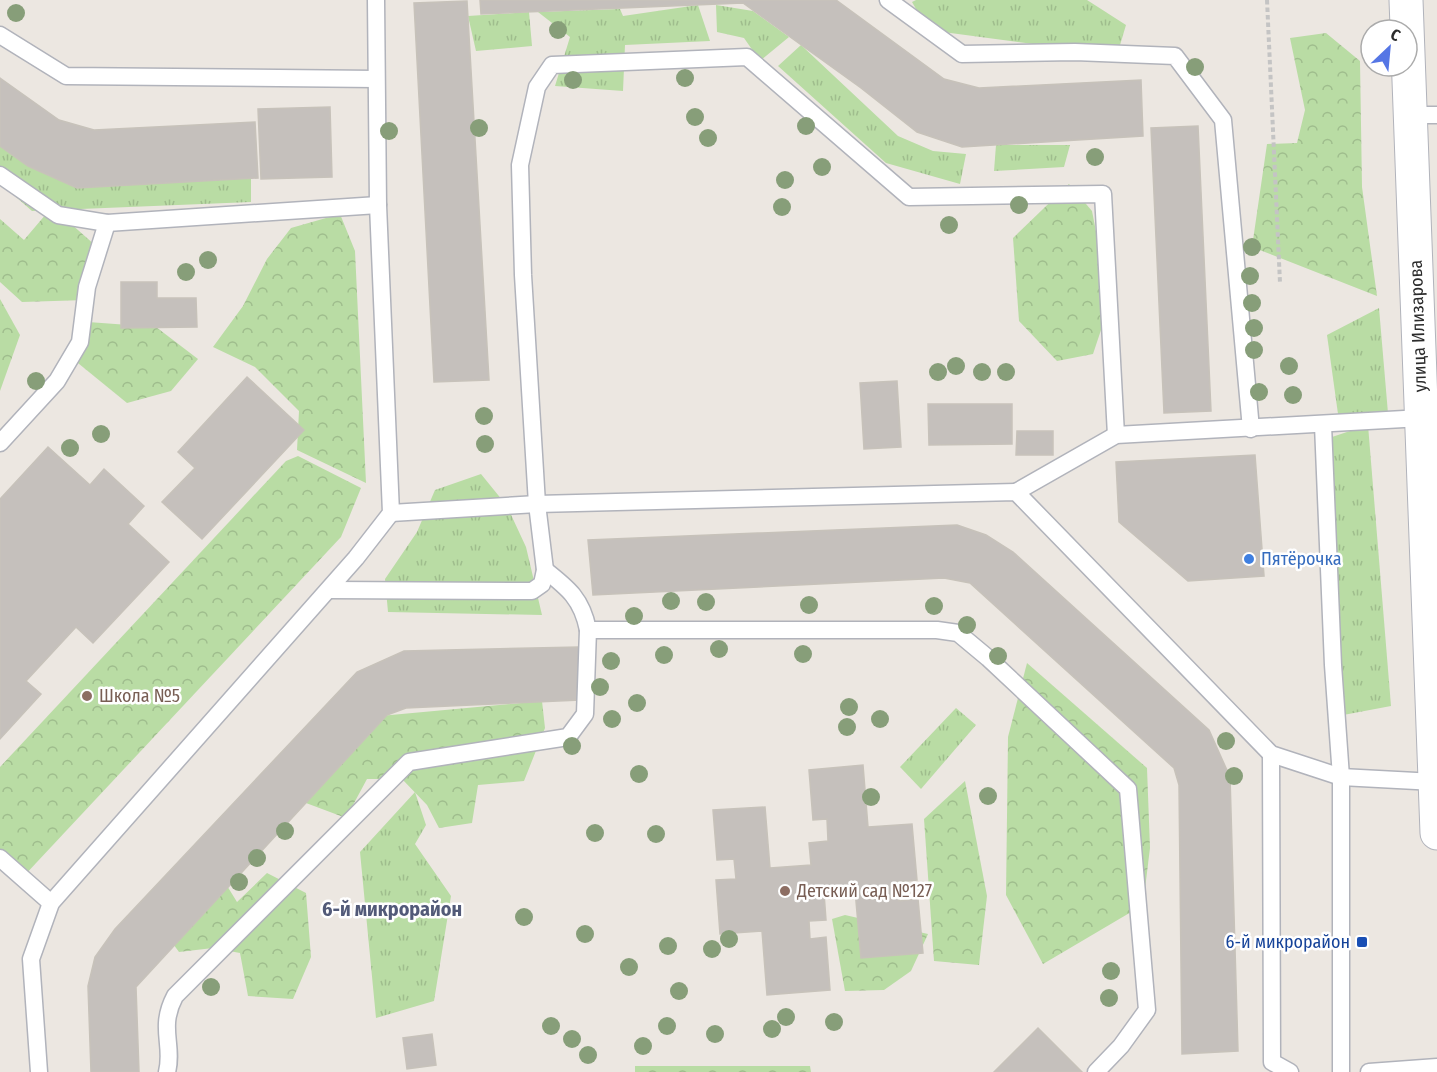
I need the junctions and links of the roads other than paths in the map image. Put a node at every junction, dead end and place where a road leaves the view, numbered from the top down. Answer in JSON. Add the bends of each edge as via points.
{"nodes":[{"id":1,"x":376,"y":0,"type":"edge"},
{"id":2,"x":888,"y":0,"type":"edge"},
{"id":3,"x":1406,"y":0,"type":"edge"},
{"id":4,"x":0,"y":35,"type":"edge"},
{"id":5,"x":376,"y":78,"type":"junction"},
{"id":6,"x":1424,"y":115,"type":"edge"},
{"id":7,"x":0,"y":175,"type":"edge"},
{"id":8,"x":378,"y":205,"type":"junction"},
{"id":9,"x":107,"y":223,"type":"junction"},
{"id":10,"x":1422,"y":418,"type":"junction"},
{"id":11,"x":1323,"y":425,"type":"junction"},
{"id":12,"x":1251,"y":429,"type":"junction"},
{"id":13,"x":1116,"y":435,"type":"junction"},
{"id":14,"x":0,"y":443,"type":"edge"},
{"id":15,"x":1430,"y":470,"type":"edge"},
{"id":16,"x":1016,"y":492,"type":"junction"},
{"id":17,"x":537,"y":504,"type":"junction"},
{"id":18,"x":391,"y":513,"type":"junction"},
{"id":19,"x":545,"y":570,"type":"junction"},
{"id":20,"x":328,"y":590,"type":"junction"},
{"id":21,"x":588,"y":630,"type":"junction"},
{"id":22,"x":1271,"y":754,"type":"junction"},
{"id":23,"x":1341,"y":777,"type":"junction"},
{"id":24,"x":1435,"y":782,"type":"junction"},
{"id":25,"x":1437,"y":833,"type":"edge"},
{"id":26,"x":0,"y":858,"type":"edge"},
{"id":27,"x":51,"y":903,"type":"junction"},
{"id":28,"x":1437,"y":1067,"type":"edge"},
{"id":29,"x":39,"y":1072,"type":"edge"},
{"id":30,"x":167,"y":1072,"type":"edge"},
{"id":31,"x":1096,"y":1072,"type":"edge"},
{"id":32,"x":1290,"y":1072,"type":"edge"},
{"id":33,"x":1341,"y":1072,"type":"edge"},
{"id":34,"x":1369,"y":1072,"type":"edge"}],
"edges":[{"from":1,"to":5,"type":"lane"},
{"from":2,"to":12,"type":"lane","via":[[962,54],[1075,52],[1175,57],[1223,120]]},
{"from":3,"to":6,"type":"street","name":"улица Илизарова"},
{"from":4,"to":5,"type":"lane","via":[[66,76]]},
{"from":5,"to":8,"type":"lane"},
{"from":6,"to":10,"type":"street","name":"улица Илизарова"},
{"from":7,"to":9,"type":"lane","via":[[58,215]]},
{"from":8,"to":9,"type":"lane"},
{"from":8,"to":18,"type":"lane"},
{"from":9,"to":14,"type":"lane","via":[[87,286],[80,342],[57,381]]},
{"from":10,"to":11,"type":"lane"},
{"from":10,"to":15,"type":"street","name":"улица Илизарова"},
{"from":11,"to":12,"type":"lane"},
{"from":11,"to":23,"type":"lane"},
{"from":12,"to":13,"type":"lane"},
{"from":13,"to":16,"type":"lane"},
{"from":13,"to":17,"type":"lane","via":[[1103,194],[909,197],[747,57],[552,65],[537,87],[520,165]]},
{"from":15,"to":24,"type":"street","name":"улица Илизарова"},
{"from":16,"to":17,"type":"lane"},
{"from":16,"to":22,"type":"lane"},
{"from":17,"to":18,"type":"lane"},
{"from":17,"to":19,"type":"lane"},
{"from":18,"to":20,"type":"lane"},
{"from":19,"to":20,"type":"lane","via":[[542,584],[532,591]]},
{"from":19,"to":21,"type":"lane","via":[[573,592]]},
{"from":20,"to":27,"type":"lane"},
{"from":21,"to":30,"type":"lane","via":[[585,714],[568,737],[408,762],[175,996],[165,1028]]},
{"from":21,"to":31,"type":"lane","via":[[937,630],[958,633],[988,658],[1128,789],[1147,1010]]},
{"from":22,"to":23,"type":"lane"},
{"from":22,"to":32,"type":"lane","via":[[1272,1062]]},
{"from":23,"to":24,"type":"lane"},
{"from":23,"to":33,"type":"lane"},
{"from":24,"to":25,"type":"street","name":"улица Илизарова"},
{"from":26,"to":27,"type":"lane"},
{"from":27,"to":29,"type":"lane","via":[[31,959]]},
{"from":28,"to":34,"type":"lane"}]}
